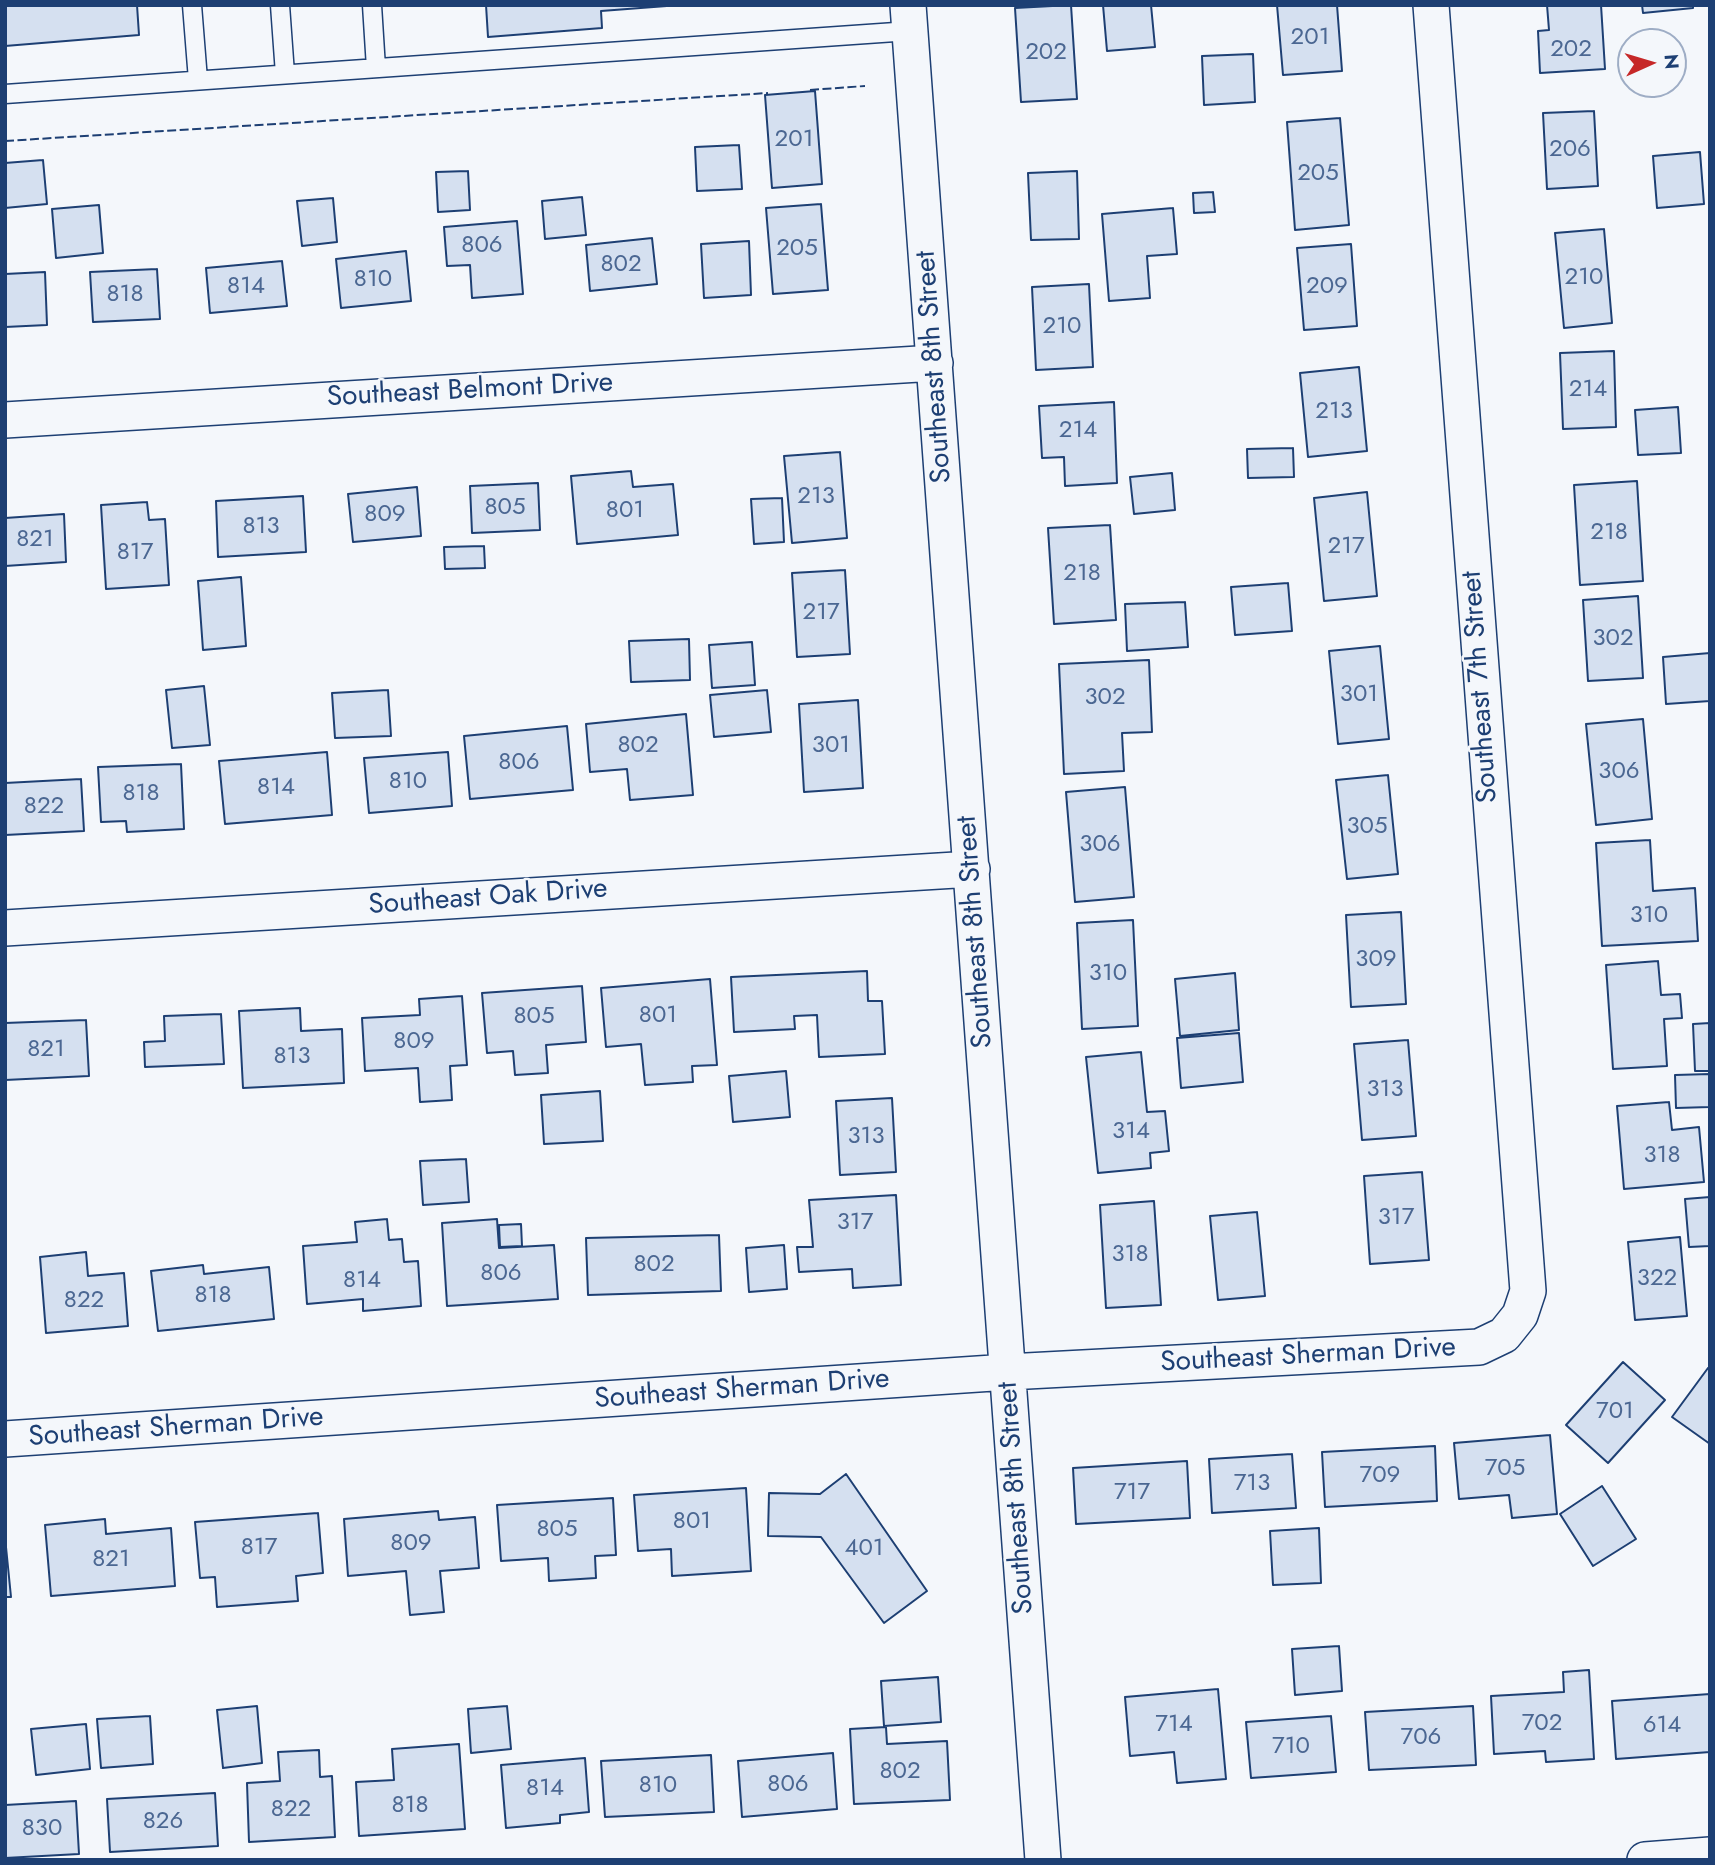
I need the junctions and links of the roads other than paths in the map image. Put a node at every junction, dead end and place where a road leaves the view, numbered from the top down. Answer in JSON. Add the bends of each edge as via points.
{"nodes":[{"id":1,"x":192,"y":5,"type":"edge"},
{"id":2,"x":280,"y":5,"type":"edge"},
{"id":3,"x":372,"y":5,"type":"edge"},
{"id":4,"x":1431,"y":5,"type":"edge"},
{"id":5,"x":909,"y":18,"type":"edge"},
{"id":6,"x":376,"y":68,"type":"junction"},
{"id":7,"x":285,"y":74,"type":"junction"},
{"id":8,"x":198,"y":80,"type":"junction"},
{"id":9,"x":5,"y":93,"type":"edge"},
{"id":10,"x":935,"y":363,"type":"junction"},
{"id":11,"x":5,"y":420,"type":"edge"},
{"id":12,"x":972,"y":869,"type":"junction"},
{"id":13,"x":5,"y":928,"type":"edge"},
{"id":14,"x":1479,"y":1346,"type":"joint"},
{"id":15,"x":1008,"y":1372,"type":"junction"},
{"id":16,"x":5,"y":1439,"type":"edge"},
{"id":17,"x":1710,"y":1855,"type":"edge"},
{"id":18,"x":1043,"y":1860,"type":"edge"},
{"id":19,"x":1645,"y":1860,"type":"edge"}],
"edges":[{"from":1,"to":8,"type":"lane"},
{"from":2,"to":7,"type":"lane"},
{"from":3,"to":6,"type":"lane"},
{"from":4,"to":14,"type":"street","name":"Southeast 7th Street","via":[[1528,1291],[1520,1315],[1504,1335]]},
{"from":5,"to":6,"type":"lane"},
{"from":5,"to":10,"type":"street","name":"Southeast 8th Street"},
{"from":6,"to":7,"type":"lane"},
{"from":7,"to":8,"type":"lane"},
{"from":8,"to":9,"type":"lane"},
{"from":10,"to":11,"type":"street","name":"Southeast Belmont Drive"},
{"from":10,"to":12,"type":"street","name":"Southeast 8th Street"},
{"from":12,"to":13,"type":"street","name":"Southeast Oak Drive"},
{"from":12,"to":15,"type":"street","name":"Southeast 8th Street"},
{"from":14,"to":15,"type":"street","name":"Southeast Sherman Drive"},
{"from":15,"to":16,"type":"street","name":"Southeast Sherman Drive"},
{"from":15,"to":18,"type":"street","name":"Southeast 8th Street"},
{"from":17,"to":19,"type":"street"}]}
